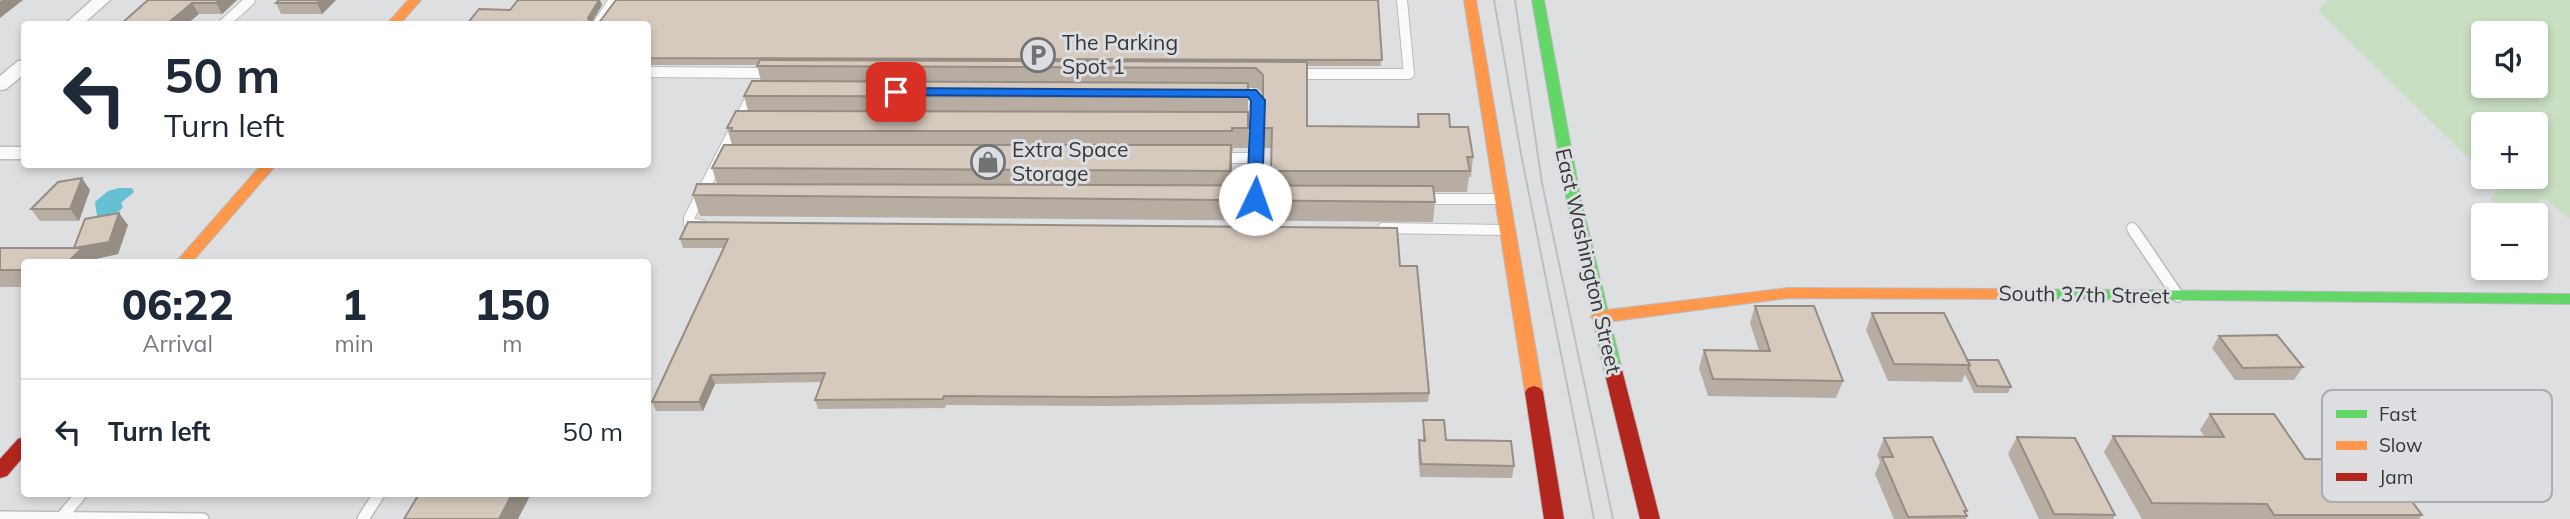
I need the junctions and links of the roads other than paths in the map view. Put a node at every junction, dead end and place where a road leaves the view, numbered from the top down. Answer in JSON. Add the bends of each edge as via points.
{"nodes":[{"id":1,"x":102,"y":0,"type":"edge"},
{"id":2,"x":250,"y":0,"type":"edge"},
{"id":3,"x":415,"y":0,"type":"edge"},
{"id":4,"x":614,"y":0,"type":"edge"},
{"id":5,"x":1402,"y":0,"type":"edge"},
{"id":6,"x":1470,"y":0,"type":"edge"},
{"id":7,"x":1538,"y":0,"type":"edge"},
{"id":8,"x":77,"y":21,"type":"edge"},
{"id":9,"x":227,"y":21,"type":"edge"},
{"id":10,"x":396,"y":21,"type":"edge"},
{"id":11,"x":599,"y":21,"type":"edge"},
{"id":12,"x":21,"y":68,"type":"edge"},
{"id":13,"x":651,"y":72,"type":"edge"},
{"id":14,"x":786,"y":73,"type":"edge"},
{"id":15,"x":1285,"y":74,"type":"edge"},
{"id":16,"x":0,"y":85,"type":"edge"},
{"id":17,"x":762,"y":92,"type":"edge"},
{"id":18,"x":1217,"y":93,"type":"edge"},
{"id":19,"x":736,"y":123,"type":"junction"},
{"id":20,"x":750,"y":123,"type":"edge"},
{"id":21,"x":1244,"y":124,"type":"edge"},
{"id":22,"x":1257,"y":124,"type":"junction"},
{"id":23,"x":0,"y":153,"type":"edge"},
{"id":24,"x":21,"y":153,"type":"edge"},
{"id":25,"x":718,"y":158,"type":"junction"},
{"id":26,"x":732,"y":158,"type":"edge"},
{"id":27,"x":1201,"y":158,"type":"edge"},
{"id":28,"x":1256,"y":158,"type":"junction"},
{"id":29,"x":266,"y":168,"type":"edge"},
{"id":30,"x":699,"y":196,"type":"junction"},
{"id":31,"x":713,"y":196,"type":"edge"},
{"id":32,"x":1241,"y":199,"type":"edge"},
{"id":33,"x":1255,"y":199,"type":"junction"},
{"id":34,"x":1268,"y":199,"type":"edge"},
{"id":35,"x":1416,"y":199,"type":"edge"},
{"id":36,"x":1500,"y":199,"type":"junction"},
{"id":37,"x":709,"y":225,"type":"edge"},
{"id":38,"x":1377,"y":228,"type":"edge"},
{"id":39,"x":2132,"y":228,"type":"dead end"},
{"id":40,"x":1506,"y":230,"type":"junction"},
{"id":41,"x":187,"y":259,"type":"edge"},
{"id":42,"x":2178,"y":296,"type":"junction"},
{"id":43,"x":2570,"y":299,"type":"edge"},
{"id":44,"x":1600,"y":317,"type":"junction"},
{"id":45,"x":21,"y":451,"type":"edge"},
{"id":46,"x":0,"y":471,"type":"edge"},
{"id":47,"x":79,"y":497,"type":"edge"},
{"id":48,"x":377,"y":497,"type":"edge"},
{"id":49,"x":0,"y":517,"type":"edge"},
{"id":50,"x":62,"y":517,"type":"edge"},
{"id":51,"x":203,"y":519,"type":"edge"},
{"id":52,"x":363,"y":519,"type":"edge"},
{"id":53,"x":1555,"y":519,"type":"edge"},
{"id":54,"x":1650,"y":519,"type":"edge"}],
"edges":[{"from":1,"to":8,"type":"street"},
{"from":2,"to":9,"type":"lane"},
{"from":3,"to":10,"type":"main road"},
{"from":4,"to":11,"type":"lane"},
{"from":5,"to":15,"type":"lane","via":[[1409,74]]},
{"from":6,"to":36,"type":"main road"},
{"from":7,"to":44,"type":"main road","name":"East Washington Street","via":[[1558,123]]},
{"from":12,"to":16,"type":"street"},
{"from":13,"to":14,"type":"lane"},
{"from":17,"to":19,"type":"lane","via":[[749,96]]},
{"from":18,"to":22,"type":"lane","via":[[1256,95]]},
{"from":19,"to":20,"type":"lane"},
{"from":19,"to":25,"type":"lane"},
{"from":21,"to":22,"type":"lane"},
{"from":22,"to":28,"type":"lane"},
{"from":23,"to":24,"type":"street"},
{"from":25,"to":26,"type":"lane"},
{"from":25,"to":30,"type":"lane"},
{"from":27,"to":28,"type":"lane"},
{"from":28,"to":33,"type":"lane"},
{"from":29,"to":41,"type":"main road"},
{"from":30,"to":31,"type":"lane"},
{"from":30,"to":37,"type":"lane","via":[[689,223]]},
{"from":32,"to":33,"type":"lane"},
{"from":33,"to":34,"type":"lane"},
{"from":35,"to":36,"type":"lane"},
{"from":36,"to":40,"type":"main road"},
{"from":38,"to":40,"type":"lane"},
{"from":39,"to":42,"type":"lane"},
{"from":40,"to":53,"type":"main road"},
{"from":42,"to":43,"type":"main road","name":"South 37th Street"},
{"from":42,"to":44,"type":"main road","name":"South 37th Street","via":[[1815,292],[1714,299]]},
{"from":44,"to":54,"type":"main road","name":"East Washington Street"},
{"from":45,"to":46,"type":"main road"},
{"from":47,"to":50,"type":"lane"},
{"from":48,"to":52,"type":"lane"},
{"from":49,"to":50,"type":"lane"},
{"from":50,"to":51,"type":"lane"}]}
